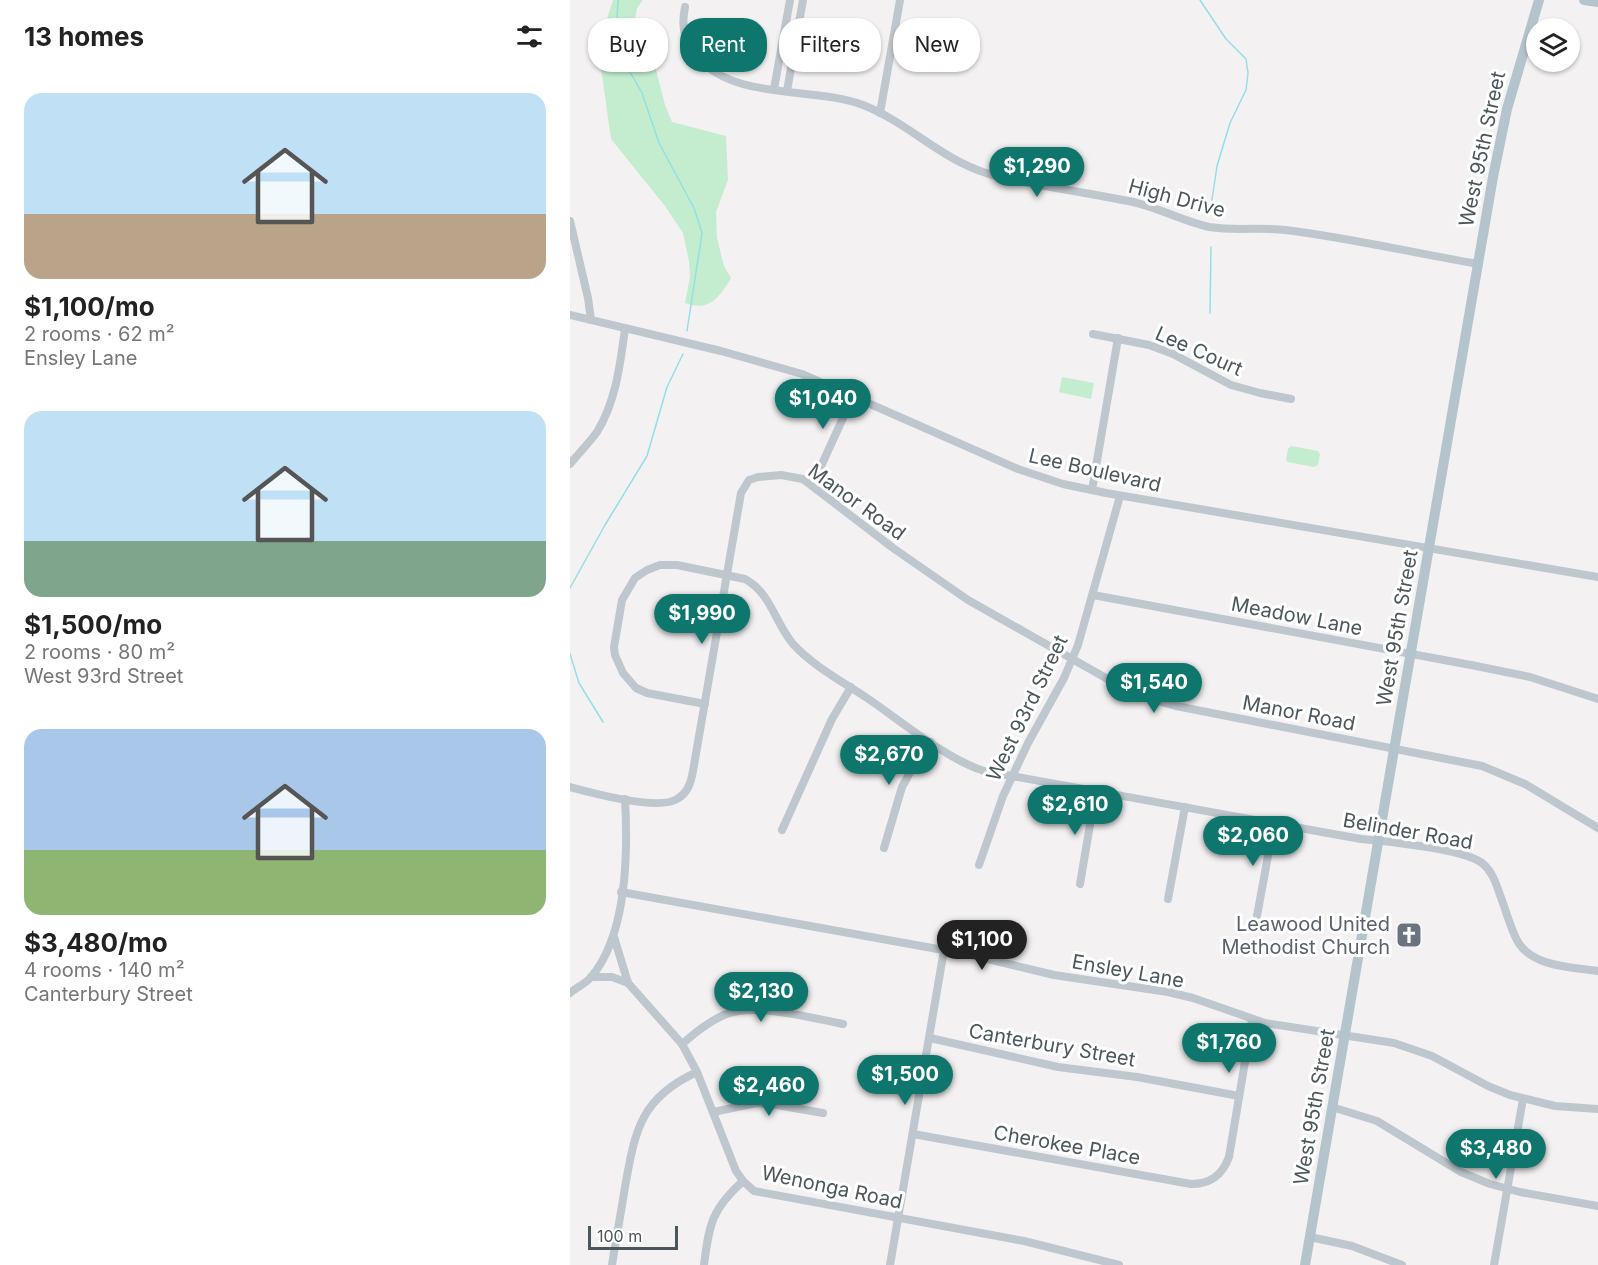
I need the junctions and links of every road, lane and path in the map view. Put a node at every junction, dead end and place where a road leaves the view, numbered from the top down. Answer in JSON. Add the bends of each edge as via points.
{"nodes":[{"id":1,"x":790,"y":0,"type":"edge"},
{"id":2,"x":802,"y":0,"type":"edge"},
{"id":3,"x":900,"y":0,"type":"edge"},
{"id":4,"x":1539,"y":0,"type":"edge"},
{"id":5,"x":1584,"y":0,"type":"edge"},
{"id":6,"x":1598,"y":2,"type":"edge"},
{"id":7,"x":685,"y":7,"type":"dead end"},
{"id":8,"x":774,"y":89,"type":"junction"},
{"id":9,"x":787,"y":91,"type":"junction"},
{"id":10,"x":880,"y":113,"type":"junction"},
{"id":11,"x":570,"y":221,"type":"edge"},
{"id":12,"x":1478,"y":264,"type":"junction"},
{"id":13,"x":570,"y":315,"type":"edge"},
{"id":14,"x":591,"y":320,"type":"junction"},
{"id":15,"x":625,"y":329,"type":"junction"},
{"id":16,"x":1093,"y":334,"type":"dead end"},
{"id":17,"x":1118,"y":338,"type":"junction"},
{"id":18,"x":853,"y":396,"type":"junction"},
{"id":19,"x":1291,"y":399,"type":"dead end"},
{"id":20,"x":570,"y":464,"type":"edge"},
{"id":21,"x":817,"y":475,"type":"junction"},
{"id":22,"x":803,"y":479,"type":"junction"},
{"id":23,"x":816,"y":489,"type":"junction"},
{"id":24,"x":1092,"y":490,"type":"junction"},
{"id":25,"x":1120,"y":496,"type":"junction"},
{"id":26,"x":1429,"y":548,"type":"junction"},
{"id":27,"x":728,"y":574,"type":"junction"},
{"id":28,"x":1598,"y":577,"type":"edge"},
{"id":29,"x":1093,"y":595,"type":"junction"},
{"id":30,"x":1411,"y":654,"type":"junction"},
{"id":31,"x":1072,"y":659,"type":"junction"},
{"id":32,"x":851,"y":687,"type":"junction"},
{"id":33,"x":1598,"y":699,"type":"edge"},
{"id":34,"x":705,"y":704,"type":"junction"},
{"id":35,"x":931,"y":742,"type":"junction"},
{"id":36,"x":1395,"y":748,"type":"junction"},
{"id":37,"x":1012,"y":776,"type":"junction"},
{"id":38,"x":570,"y":787,"type":"edge"},
{"id":39,"x":1094,"y":791,"type":"junction"},
{"id":40,"x":625,"y":799,"type":"junction"},
{"id":41,"x":1185,"y":807,"type":"junction"},
{"id":42,"x":1274,"y":824,"type":"junction"},
{"id":43,"x":1598,"y":828,"type":"edge"},
{"id":44,"x":782,"y":830,"type":"dead end"},
{"id":45,"x":1379,"y":840,"type":"junction"},
{"id":46,"x":884,"y":848,"type":"dead end"},
{"id":47,"x":979,"y":865,"type":"dead end"},
{"id":48,"x":1080,"y":884,"type":"dead end"},
{"id":49,"x":621,"y":892,"type":"junction"},
{"id":50,"x":1168,"y":900,"type":"dead end"},
{"id":51,"x":1257,"y":916,"type":"dead end"},
{"id":52,"x":614,"y":937,"type":"junction"},
{"id":53,"x":944,"y":950,"type":"junction"},
{"id":54,"x":1598,"y":971,"type":"edge"},
{"id":55,"x":591,"y":977,"type":"junction"},
{"id":56,"x":628,"y":983,"type":"junction"},
{"id":57,"x":570,"y":993,"type":"edge"},
{"id":58,"x":1252,"y":1020,"type":"junction"},
{"id":59,"x":843,"y":1024,"type":"dead end"},
{"id":60,"x":1344,"y":1036,"type":"junction"},
{"id":61,"x":930,"y":1038,"type":"junction"},
{"id":62,"x":682,"y":1044,"type":"junction"},
{"id":63,"x":697,"y":1072,"type":"junction"},
{"id":64,"x":1239,"y":1096,"type":"junction"},
{"id":65,"x":1523,"y":1099,"type":"junction"},
{"id":66,"x":1332,"y":1107,"type":"junction"},
{"id":67,"x":1598,"y":1109,"type":"edge"},
{"id":68,"x":713,"y":1112,"type":"junction"},
{"id":69,"x":823,"y":1113,"type":"dead end"},
{"id":70,"x":913,"y":1134,"type":"junction"},
{"id":71,"x":743,"y":1181,"type":"junction"},
{"id":72,"x":1508,"y":1189,"type":"junction"},
{"id":73,"x":1598,"y":1206,"type":"edge"},
{"id":74,"x":898,"y":1218,"type":"junction"},
{"id":75,"x":1310,"y":1238,"type":"junction"},
{"id":76,"x":612,"y":1265,"type":"edge"},
{"id":77,"x":704,"y":1265,"type":"edge"},
{"id":78,"x":890,"y":1265,"type":"edge"},
{"id":79,"x":1119,"y":1265,"type":"edge"},
{"id":80,"x":1305,"y":1265,"type":"edge"},
{"id":81,"x":1402,"y":1265,"type":"edge"},
{"id":82,"x":1494,"y":1265,"type":"edge"}],
"edges":[{"from":1,"to":8,"type":"street"},
{"from":2,"to":9,"type":"street"},
{"from":3,"to":10,"type":"street"},
{"from":4,"to":12,"type":"main road","name":"West 95th Street","via":[[1507,109]]},
{"from":5,"to":6,"type":"main road"},
{"from":7,"to":8,"type":"street","name":"High Drive","via":[[685,38],[702,63],[730,80]]},
{"from":8,"to":9,"type":"street","name":"High Drive"},
{"from":9,"to":10,"type":"street","name":"High Drive","via":[[839,99]]},
{"from":10,"to":12,"type":"street","name":"High Drive","via":[[975,169],[995,176],[1139,203],[1210,227],[1300,232]]},
{"from":11,"to":14,"type":"street"},
{"from":12,"to":26,"type":"main road","name":"West 95th Street"},
{"from":13,"to":14,"type":"street","name":"Lee Boulevard"},
{"from":14,"to":15,"type":"street","name":"Lee Boulevard"},
{"from":15,"to":18,"type":"street","name":"Lee Boulevard","via":[[778,366]]},
{"from":15,"to":20,"type":"street","via":[[610,404],[596,433]]},
{"from":16,"to":17,"type":"street","name":"Lee Court"},
{"from":17,"to":19,"type":"street","name":"Lee Court","via":[[1173,354],[1231,385]]},
{"from":17,"to":24,"type":"street"},
{"from":18,"to":21,"type":"street"},
{"from":18,"to":24,"type":"street","name":"Lee Boulevard","via":[[1018,469]]},
{"from":21,"to":22,"type":"street"},
{"from":21,"to":23,"type":"street"},
{"from":22,"to":23,"type":"street","name":"Manor Road"},
{"from":22,"to":27,"type":"street","name":"Manor Road","via":[[781,475],[749,480],[741,493]]},
{"from":23,"to":31,"type":"street","name":"Manor Road","via":[[968,600]]},
{"from":24,"to":25,"type":"street","name":"Lee Boulevard"},
{"from":25,"to":26,"type":"street","name":"Lee Boulevard"},
{"from":25,"to":29,"type":"street","name":"West 93rd Street"},
{"from":26,"to":28,"type":"street","name":"Lee Boulevard"},
{"from":26,"to":30,"type":"main road","name":"West 95th Street"},
{"from":27,"to":32,"type":"street","name":"Belinder Road","via":[[758,587],[794,645]]},
{"from":27,"to":34,"type":"street"},
{"from":27,"to":34,"type":"street","name":"Belinder Road","via":[[677,565],[647,570],[625,591],[615,637],[618,666],[636,688]]},
{"from":29,"to":30,"type":"street","name":"Meadow Lane"},
{"from":29,"to":31,"type":"street","name":"West 93rd Street"},
{"from":30,"to":33,"type":"street","name":"Meadow Lane","via":[[1511,673]]},
{"from":30,"to":36,"type":"main road","name":"West 95th Street"},
{"from":31,"to":36,"type":"street","name":"Manor Road","via":[[1157,702]]},
{"from":31,"to":37,"type":"street","name":"West 93rd Street"},
{"from":32,"to":35,"type":"street","name":"Belinder Road"},
{"from":32,"to":44,"type":"street","via":[[831,719]]},
{"from":34,"to":40,"type":"street","via":[[691,780],[684,794],[664,804]]},
{"from":35,"to":37,"type":"street","name":"Belinder Road","via":[[970,767]]},
{"from":35,"to":46,"type":"street","via":[[902,787]]},
{"from":36,"to":43,"type":"street","name":"Manor Road","via":[[1500,772]]},
{"from":36,"to":45,"type":"main road","name":"West 95th Street"},
{"from":37,"to":39,"type":"street","name":"Belinder Road"},
{"from":37,"to":47,"type":"street","name":"West 93rd Street"},
{"from":38,"to":40,"type":"street"},
{"from":39,"to":41,"type":"street","name":"Belinder Road"},
{"from":39,"to":48,"type":"street"},
{"from":40,"to":49,"type":"street","via":[[627,848]]},
{"from":41,"to":42,"type":"street","name":"Belinder Road"},
{"from":41,"to":50,"type":"street"},
{"from":42,"to":45,"type":"street","name":"Belinder Road"},
{"from":42,"to":51,"type":"street"},
{"from":45,"to":54,"type":"street","name":"Belinder Road","via":[[1465,854],[1479,861],[1496,882],[1514,934],[1524,950],[1545,962]]},
{"from":45,"to":60,"type":"main road","name":"West 95th Street"},
{"from":49,"to":52,"type":"street"},
{"from":49,"to":53,"type":"street","name":"Ensley Lane"},
{"from":52,"to":55,"type":"street"},
{"from":52,"to":56,"type":"street","name":"Wenonga Road"},
{"from":53,"to":58,"type":"street","name":"Ensley Lane","via":[[1054,975],[1168,992]]},
{"from":53,"to":61,"type":"street"},
{"from":55,"to":56,"type":"street","via":[[612,977]]},
{"from":55,"to":57,"type":"street"},
{"from":56,"to":62,"type":"street","name":"Wenonga Road"},
{"from":58,"to":60,"type":"street","name":"Ensley Lane"},
{"from":58,"to":64,"type":"street"},
{"from":59,"to":62,"type":"street","via":[[745,1010],[716,1020]]},
{"from":60,"to":65,"type":"street","name":"Ensley Lane","via":[[1410,1048]]},
{"from":60,"to":66,"type":"main road","name":"West 95th Street"},
{"from":61,"to":64,"type":"street","name":"Canterbury Street","via":[[1040,1064]]},
{"from":61,"to":70,"type":"street"},
{"from":62,"to":63,"type":"street","name":"Wenonga Road"},
{"from":63,"to":68,"type":"street","name":"Wenonga Road"},
{"from":63,"to":76,"type":"street","via":[[666,1090],[638,1127]]},
{"from":64,"to":70,"type":"street","name":"Cherokee Place","via":[[1226,1165],[1215,1178],[1199,1184]]},
{"from":65,"to":67,"type":"street","name":"Ensley Lane","via":[[1555,1107]]},
{"from":65,"to":72,"type":"street"},
{"from":66,"to":72,"type":"street","via":[[1377,1121],[1461,1172]]},
{"from":66,"to":75,"type":"main road","name":"West 95th Street"},
{"from":68,"to":69,"type":"street","via":[[757,1103]]},
{"from":68,"to":71,"type":"street","name":"Wenonga Road"},
{"from":70,"to":74,"type":"street"},
{"from":71,"to":74,"type":"street","name":"Wenonga Road","via":[[761,1193]]},
{"from":71,"to":77,"type":"street","via":[[716,1212]]},
{"from":72,"to":73,"type":"street"},
{"from":72,"to":82,"type":"street"},
{"from":74,"to":78,"type":"street"},
{"from":74,"to":79,"type":"street","name":"Wenonga Road","via":[[1046,1245]]},
{"from":75,"to":80,"type":"main road","name":"West 95th Street"},
{"from":75,"to":81,"type":"street","via":[[1352,1246]]}]}
